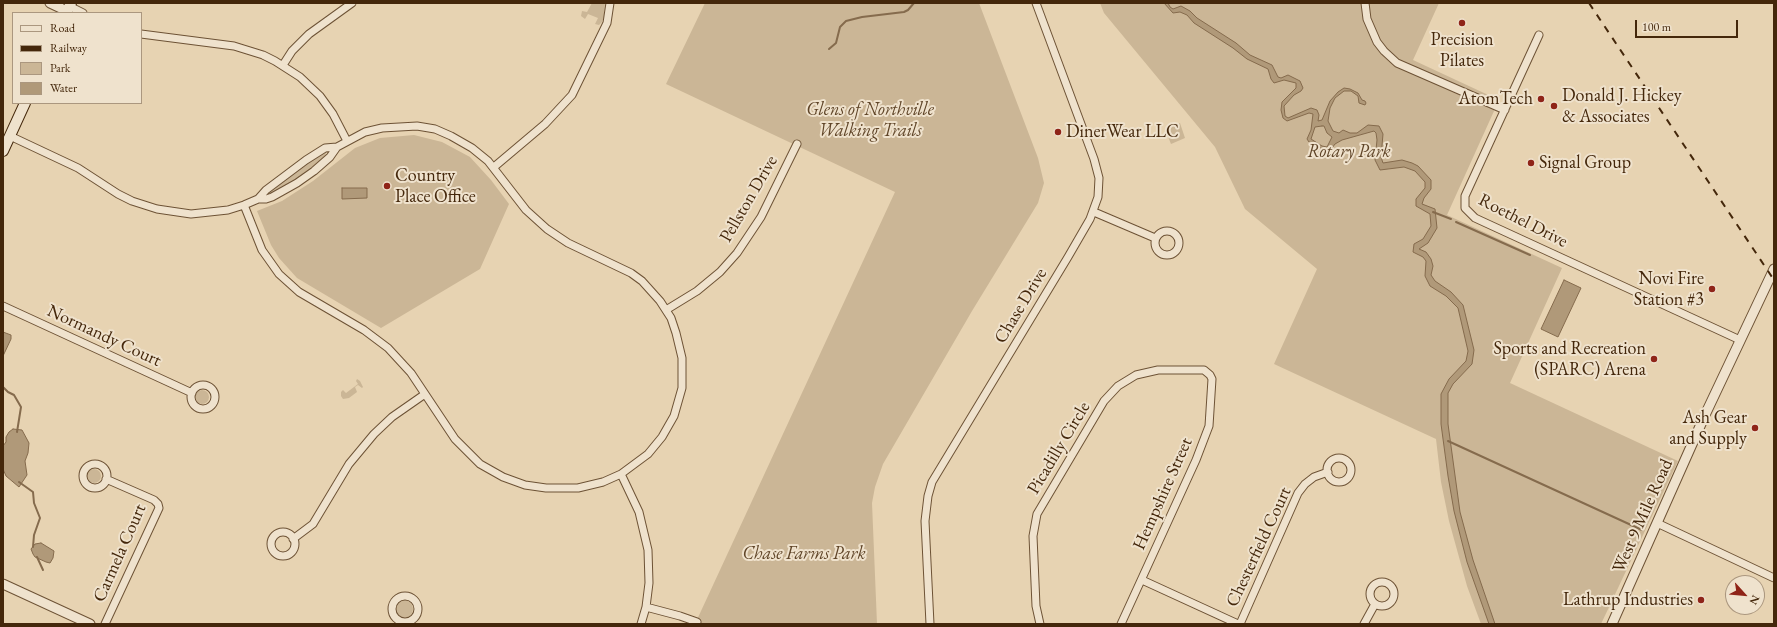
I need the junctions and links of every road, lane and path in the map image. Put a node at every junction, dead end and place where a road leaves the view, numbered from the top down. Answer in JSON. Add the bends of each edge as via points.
{"nodes":[{"id":1,"x":50,"y":3,"type":"edge"},
{"id":2,"x":352,"y":3,"type":"edge"},
{"id":3,"x":610,"y":3,"type":"edge"},
{"id":4,"x":1036,"y":3,"type":"edge"},
{"id":5,"x":1365,"y":3,"type":"edge"},
{"id":6,"x":68,"y":8,"type":"edge"},
{"id":7,"x":80,"y":12,"type":"edge"},
{"id":8,"x":142,"y":34,"type":"edge"},
{"id":9,"x":1539,"y":35,"type":"dead end"},
{"id":10,"x":283,"y":65,"type":"junction"},
{"id":11,"x":25,"y":104,"type":"edge"},
{"id":12,"x":1505,"y":110,"type":"junction"},
{"id":13,"x":10,"y":136,"type":"junction"},
{"id":14,"x":347,"y":141,"type":"junction"},
{"id":15,"x":797,"y":144,"type":"dead end"},
{"id":16,"x":337,"y":147,"type":"junction"},
{"id":17,"x":3,"y":152,"type":"edge"},
{"id":18,"x":494,"y":167,"type":"junction"},
{"id":19,"x":258,"y":199,"type":"junction"},
{"id":20,"x":244,"y":205,"type":"junction"},
{"id":21,"x":1094,"y":212,"type":"junction"},
{"id":22,"x":1155,"y":238,"type":"dead end"},
{"id":23,"x":1774,"y":269,"type":"edge"},
{"id":24,"x":3,"y":306,"type":"edge"},
{"id":25,"x":666,"y":310,"type":"junction"},
{"id":26,"x":1740,"y":340,"type":"junction"},
{"id":27,"x":1209,"y":373,"type":"joint"},
{"id":28,"x":192,"y":393,"type":"dead end"},
{"id":29,"x":425,"y":394,"type":"junction"},
{"id":30,"x":1328,"y":472,"type":"dead end"},
{"id":31,"x":621,"y":474,"type":"junction"},
{"id":32,"x":106,"y":479,"type":"dead end"},
{"id":33,"x":1657,"y":523,"type":"junction"},
{"id":34,"x":293,"y":539,"type":"dead end"},
{"id":35,"x":1774,"y":578,"type":"edge"},
{"id":36,"x":1142,"y":580,"type":"junction"},
{"id":37,"x":3,"y":584,"type":"edge"},
{"id":38,"x":1375,"y":604,"type":"dead end"},
{"id":39,"x":646,"y":607,"type":"junction"},
{"id":40,"x":697,"y":622,"type":"dead end"},
{"id":41,"x":90,"y":624,"type":"edge"},
{"id":42,"x":105,"y":624,"type":"edge"},
{"id":43,"x":641,"y":624,"type":"edge"},
{"id":44,"x":930,"y":624,"type":"edge"},
{"id":45,"x":1040,"y":624,"type":"edge"},
{"id":46,"x":1121,"y":624,"type":"edge"},
{"id":47,"x":1239,"y":624,"type":"edge"},
{"id":48,"x":1364,"y":624,"type":"edge"},
{"id":49,"x":1612,"y":624,"type":"edge"}],
"edges":[{"from":1,"to":6,"type":"street"},
{"from":2,"to":10,"type":"street","via":[[309,34],[292,50]]},
{"from":3,"to":18,"type":"street","via":[[609,18],[595,50],[578,84],[562,107],[546,124]]},
{"from":4,"to":21,"type":"street","name":"Chase Drive","via":[[1097,170],[1099,189]]},
{"from":5,"to":12,"type":"street","via":[[1367,19],[1377,42],[1397,63]]},
{"from":6,"to":7,"type":"street"},
{"from":8,"to":10,"type":"street","via":[[234,46],[263,55]]},
{"from":9,"to":12,"type":"street","name":"Roethel Drive"},
{"from":10,"to":14,"type":"street","via":[[300,77],[327,105]]},
{"from":11,"to":13,"type":"main road"},
{"from":12,"to":26,"type":"street","name":"Roethel Drive","via":[[1465,196],[1465,208],[1469,214]]},
{"from":13,"to":17,"type":"main road"},
{"from":13,"to":20,"type":"street","via":[[78,168],[118,194],[144,205],[191,214],[228,210]]},
{"from":14,"to":16,"type":"street"},
{"from":14,"to":18,"type":"street","via":[[365,132],[382,128],[425,127],[468,144]]},
{"from":15,"to":25,"type":"street","name":"Pellston Drive","via":[[764,212],[737,253],[720,272]]},
{"from":16,"to":19,"type":"street","via":[[325,148],[306,160]]},
{"from":16,"to":19,"type":"street","via":[[330,157],[297,183],[272,197]]},
{"from":18,"to":25,"type":"street","via":[[526,210],[546,229],[568,244],[637,277]]},
{"from":19,"to":20,"type":"street"},
{"from":20,"to":29,"type":"street","via":[[262,250],[279,274],[304,295],[378,339],[401,361]]},
{"from":21,"to":22,"type":"street"},
{"from":21,"to":44,"type":"street","name":"Chase Drive","via":[[932,482],[925,521]]},
{"from":23,"to":26,"type":"street","name":"West 9 Mile Road"},
{"from":24,"to":28,"type":"street","name":"Normandy Court"},
{"from":25,"to":31,"type":"street","via":[[676,333],[682,358],[683,380],[680,400],[662,437],[641,460]]},
{"from":26,"to":33,"type":"street","name":"West 9 Mile Road"},
{"from":27,"to":36,"type":"street","name":"Hempshire Street","via":[[1212,379],[1209,426]]},
{"from":27,"to":45,"type":"street","name":"Picadilly Circle","via":[[1196,369],[1144,373],[1123,382],[1104,401],[1036,518],[1033,536],[1036,606]]},
{"from":29,"to":31,"type":"street","via":[[464,450],[480,464],[502,477],[536,487],[564,489],[590,485]]},
{"from":29,"to":34,"type":"street","via":[[392,417],[361,449],[313,524]]},
{"from":30,"to":47,"type":"street","name":"Chesterfield Court","via":[[1314,477],[1298,493]]},
{"from":31,"to":39,"type":"street","via":[[645,531],[650,572]]},
{"from":32,"to":42,"type":"street","name":"Carmela Court","via":[[154,500],[159,508]]},
{"from":33,"to":35,"type":"street"},
{"from":33,"to":49,"type":"street","name":"West 9 Mile Road"},
{"from":36,"to":46,"type":"street","name":"Hempshire Street"},
{"from":36,"to":47,"type":"street"},
{"from":37,"to":41,"type":"street"},
{"from":38,"to":48,"type":"street"},
{"from":39,"to":40,"type":"street"},
{"from":39,"to":43,"type":"street"}]}
